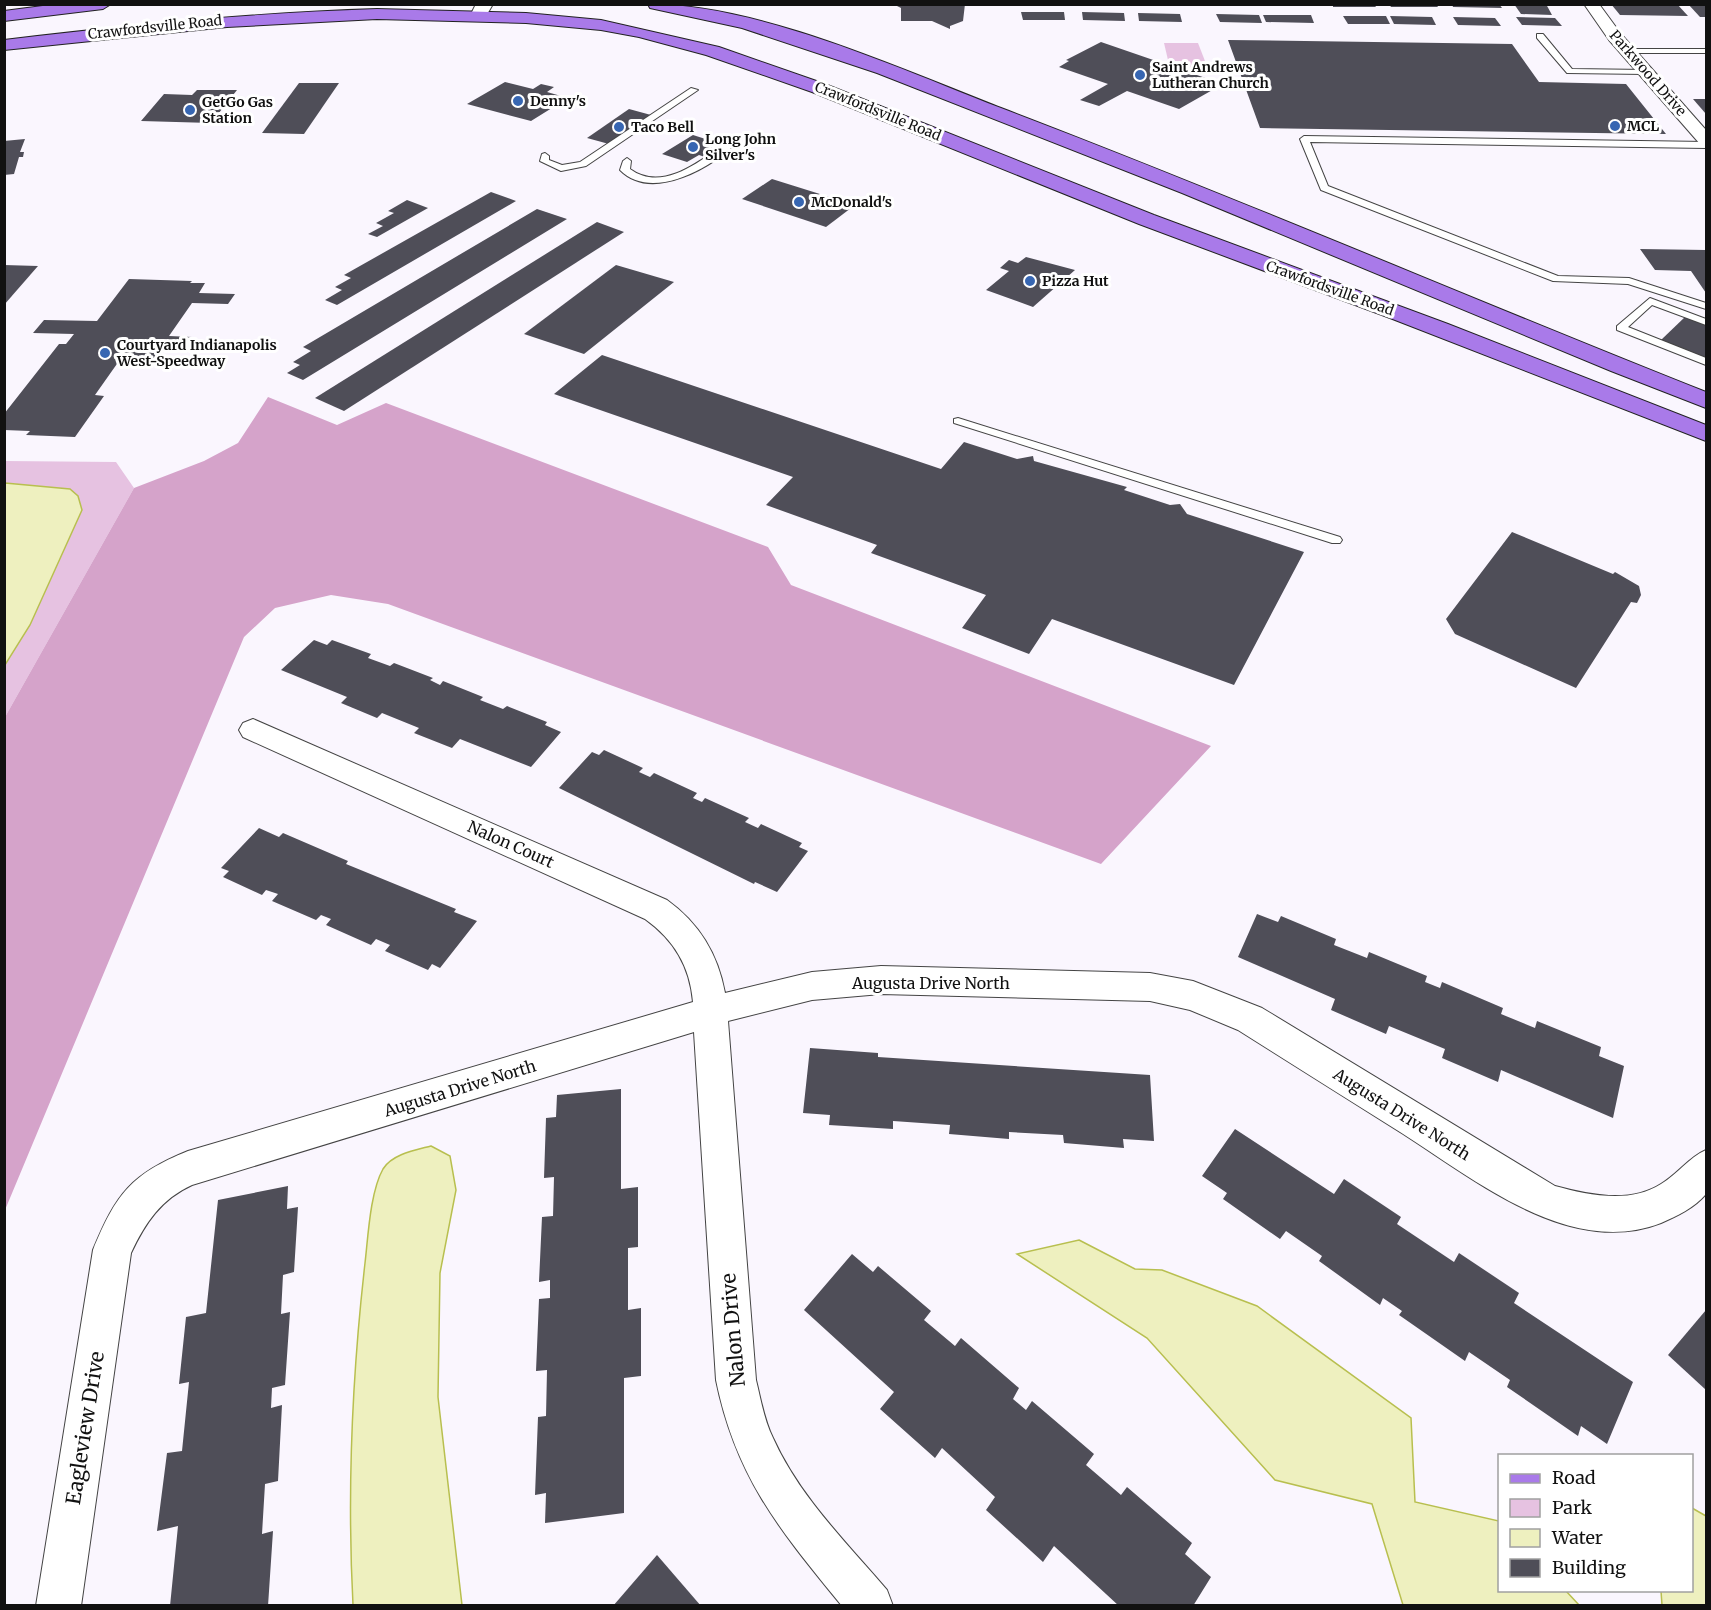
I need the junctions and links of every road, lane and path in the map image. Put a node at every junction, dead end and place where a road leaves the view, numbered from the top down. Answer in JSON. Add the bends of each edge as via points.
{"nodes":[{"id":1,"x":103,"y":4,"type":"edge"},
{"id":2,"x":656,"y":4,"type":"edge"},
{"id":3,"x":1590,"y":4,"type":"edge"},
{"id":4,"x":85,"y":6,"type":"edge"},
{"id":5,"x":457,"y":8,"type":"edge"},
{"id":6,"x":482,"y":8,"type":"edge"},
{"id":7,"x":4,"y":16,"type":"edge"},
{"id":8,"x":1540,"y":36,"type":"dead end"},
{"id":9,"x":4,"y":45,"type":"edge"},
{"id":10,"x":1627,"y":51,"type":"junction"},
{"id":11,"x":1707,"y":51,"type":"edge"},
{"id":12,"x":1646,"y":72,"type":"junction"},
{"id":13,"x":694,"y":90,"type":"dead end"},
{"id":14,"x":736,"y":140,"type":"dead end"},
{"id":15,"x":1707,"y":140,"type":"edge"},
{"id":16,"x":1707,"y":145,"type":"edge"},
{"id":17,"x":544,"y":156,"type":"dead end"},
{"id":18,"x":627,"y":161,"type":"dead end"},
{"id":19,"x":1707,"y":306,"type":"edge"},
{"id":20,"x":1707,"y":322,"type":"edge"},
{"id":21,"x":1707,"y":362,"type":"edge"},
{"id":22,"x":1707,"y":401,"type":"edge"},
{"id":23,"x":958,"y":421,"type":"dead end"},
{"id":24,"x":1707,"y":434,"type":"edge"},
{"id":25,"x":1336,"y":540,"type":"dead end"},
{"id":26,"x":254,"y":730,"type":"dead end"},
{"id":27,"x":711,"y":1013,"type":"junction"},
{"id":28,"x":1707,"y":1168,"type":"edge"},
{"id":29,"x":112,"y":1250,"type":"joint"},
{"id":30,"x":58,"y":1605,"type":"edge"},
{"id":31,"x":871,"y":1605,"type":"edge"}],
"edges":[{"from":1,"to":4,"type":"main road","name":"Crawfordsville Road"},
{"from":2,"to":22,"type":"main road","via":[[759,27],[839,52],[1109,156]]},
{"from":3,"to":10,"type":"street","name":"Parkwood Drive"},
{"from":4,"to":7,"type":"main road","name":"Crawfordsville Road"},
{"from":5,"to":6,"type":"main road","name":"Crawfordsville Road"},
{"from":5,"to":9,"type":"main road","name":"Crawfordsville Road","via":[[254,16]]},
{"from":6,"to":24,"type":"main road","name":"Crawfordsville Road","via":[[601,25],[758,63],[1110,206]]},
{"from":8,"to":12,"type":"lane","via":[[1570,71]]},
{"from":10,"to":11,"type":"lane"},
{"from":10,"to":12,"type":"street","name":"Parkwood Drive"},
{"from":12,"to":15,"type":"street","name":"Parkwood Drive"},
{"from":13,"to":17,"type":"lane","via":[[583,164],[561,168],[548,164]]},
{"from":14,"to":18,"type":"lane","via":[[688,171],[668,179],[629,175],[625,170]]},
{"from":16,"to":19,"type":"lane","via":[[1304,139],[1324,188],[1557,279],[1629,280]]},
{"from":20,"to":21,"type":"lane","via":[[1650,301],[1621,328]]},
{"from":23,"to":25,"type":"lane"},
{"from":26,"to":27,"type":"street","name":"Nalon Court","via":[[653,908],[673,922],[695,949],[705,971]]},
{"from":27,"to":28,"type":"street","name":"Augusta Drive North","via":[[812,986],[881,980],[1150,987],[1193,996],[1250,1019],[1514,1184],[1555,1204],[1596,1212],[1654,1210],[1684,1193]]},
{"from":27,"to":29,"type":"street","name":"Augusta Drive North","via":[[167,1177],[135,1204]]},
{"from":27,"to":31,"type":"street","name":"Nalon Drive","via":[[736,1380],[742,1418],[776,1490]]},
{"from":29,"to":30,"type":"street","name":"Eagleview Drive"}]}
